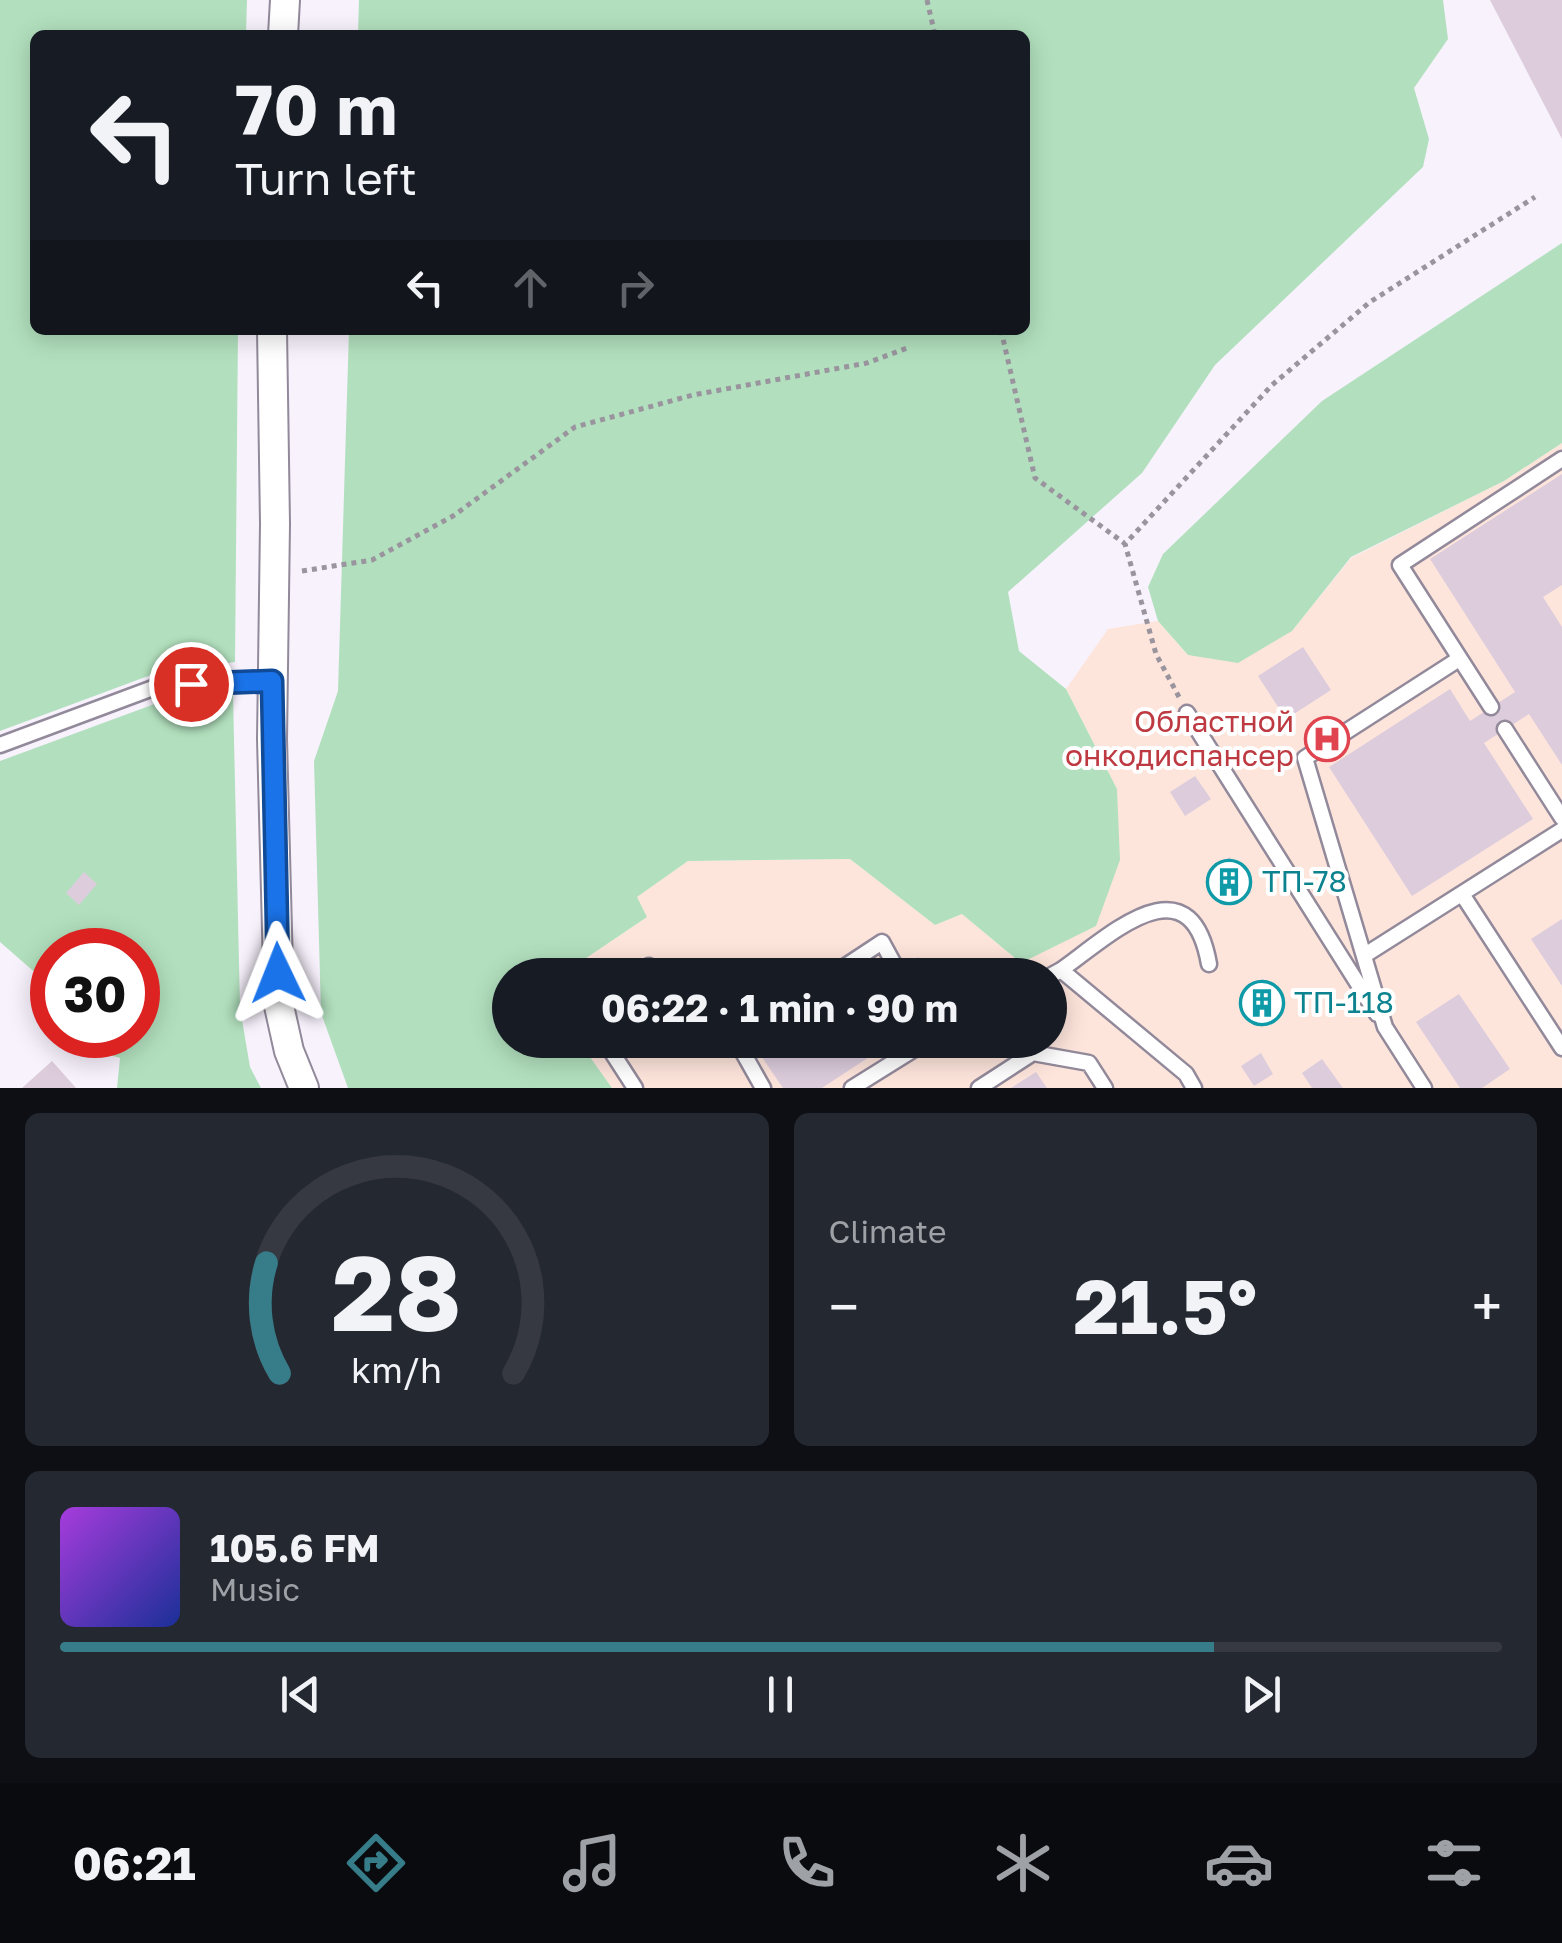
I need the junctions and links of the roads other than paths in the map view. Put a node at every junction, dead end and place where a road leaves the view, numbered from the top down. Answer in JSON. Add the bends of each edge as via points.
{"nodes":[{"id":1,"x":285,"y":0,"type":"edge"},
{"id":2,"x":283,"y":30,"type":"edge"},
{"id":3,"x":272,"y":335,"type":"edge"},
{"id":4,"x":1562,"y":459,"type":"edge"},
{"id":5,"x":1459,"y":659,"type":"junction"},
{"id":6,"x":272,"y":681,"type":"junction"},
{"id":7,"x":1491,"y":707,"type":"dead end"},
{"id":8,"x":1188,"y":713,"type":"road end"},
{"id":9,"x":1505,"y":730,"type":"dead end"},
{"id":10,"x":0,"y":745,"type":"edge"},
{"id":11,"x":1562,"y":818,"type":"edge"},
{"id":12,"x":1562,"y":830,"type":"edge"},
{"id":13,"x":1462,"y":894,"type":"junction"},
{"id":14,"x":1365,"y":955,"type":"junction"},
{"id":15,"x":858,"y":958,"type":"edge"},
{"id":16,"x":891,"y":958,"type":"edge"},
{"id":17,"x":1209,"y":964,"type":"dead end"},
{"id":18,"x":1067,"y":965,"type":"edge"},
{"id":19,"x":1067,"y":982,"type":"edge"},
{"id":20,"x":1385,"y":1027,"type":"junction"},
{"id":21,"x":1562,"y":1048,"type":"edge"},
{"id":22,"x":616,"y":1058,"type":"edge"},
{"id":23,"x":746,"y":1058,"type":"edge"},
{"id":24,"x":900,"y":1058,"type":"edge"},
{"id":25,"x":304,"y":1088,"type":"edge"},
{"id":26,"x":635,"y":1088,"type":"edge"},
{"id":27,"x":763,"y":1088,"type":"edge"},
{"id":28,"x":852,"y":1088,"type":"edge"},
{"id":29,"x":980,"y":1088,"type":"edge"},
{"id":30,"x":1105,"y":1088,"type":"edge"},
{"id":31,"x":1194,"y":1088,"type":"edge"},
{"id":32,"x":1424,"y":1088,"type":"edge"}],
"edges":[{"from":1,"to":2,"type":"street"},
{"from":3,"to":6,"type":"street"},
{"from":4,"to":5,"type":"lane","via":[[1400,565]]},
{"from":5,"to":7,"type":"lane"},
{"from":5,"to":14,"type":"lane","via":[[1306,758]]},
{"from":6,"to":10,"type":"lane","via":[[160,685]]},
{"from":6,"to":25,"type":"street","via":[[279,1006]]},
{"from":8,"to":20,"type":"lane"},
{"from":9,"to":11,"type":"lane"},
{"from":12,"to":13,"type":"lane"},
{"from":13,"to":14,"type":"lane"},
{"from":13,"to":21,"type":"lane"},
{"from":14,"to":20,"type":"lane"},
{"from":15,"to":16,"type":"lane","via":[[882,942]]},
{"from":17,"to":18,"type":"lane","via":[[1205,942],[1184,915],[1163,908],[1137,916]]},
{"from":19,"to":31,"type":"lane","via":[[1186,1074]]},
{"from":20,"to":32,"type":"lane"},
{"from":22,"to":26,"type":"lane"},
{"from":23,"to":27,"type":"lane"},
{"from":24,"to":28,"type":"lane"},
{"from":29,"to":30,"type":"lane","via":[[1033,1054],[1089,1063]]}]}
